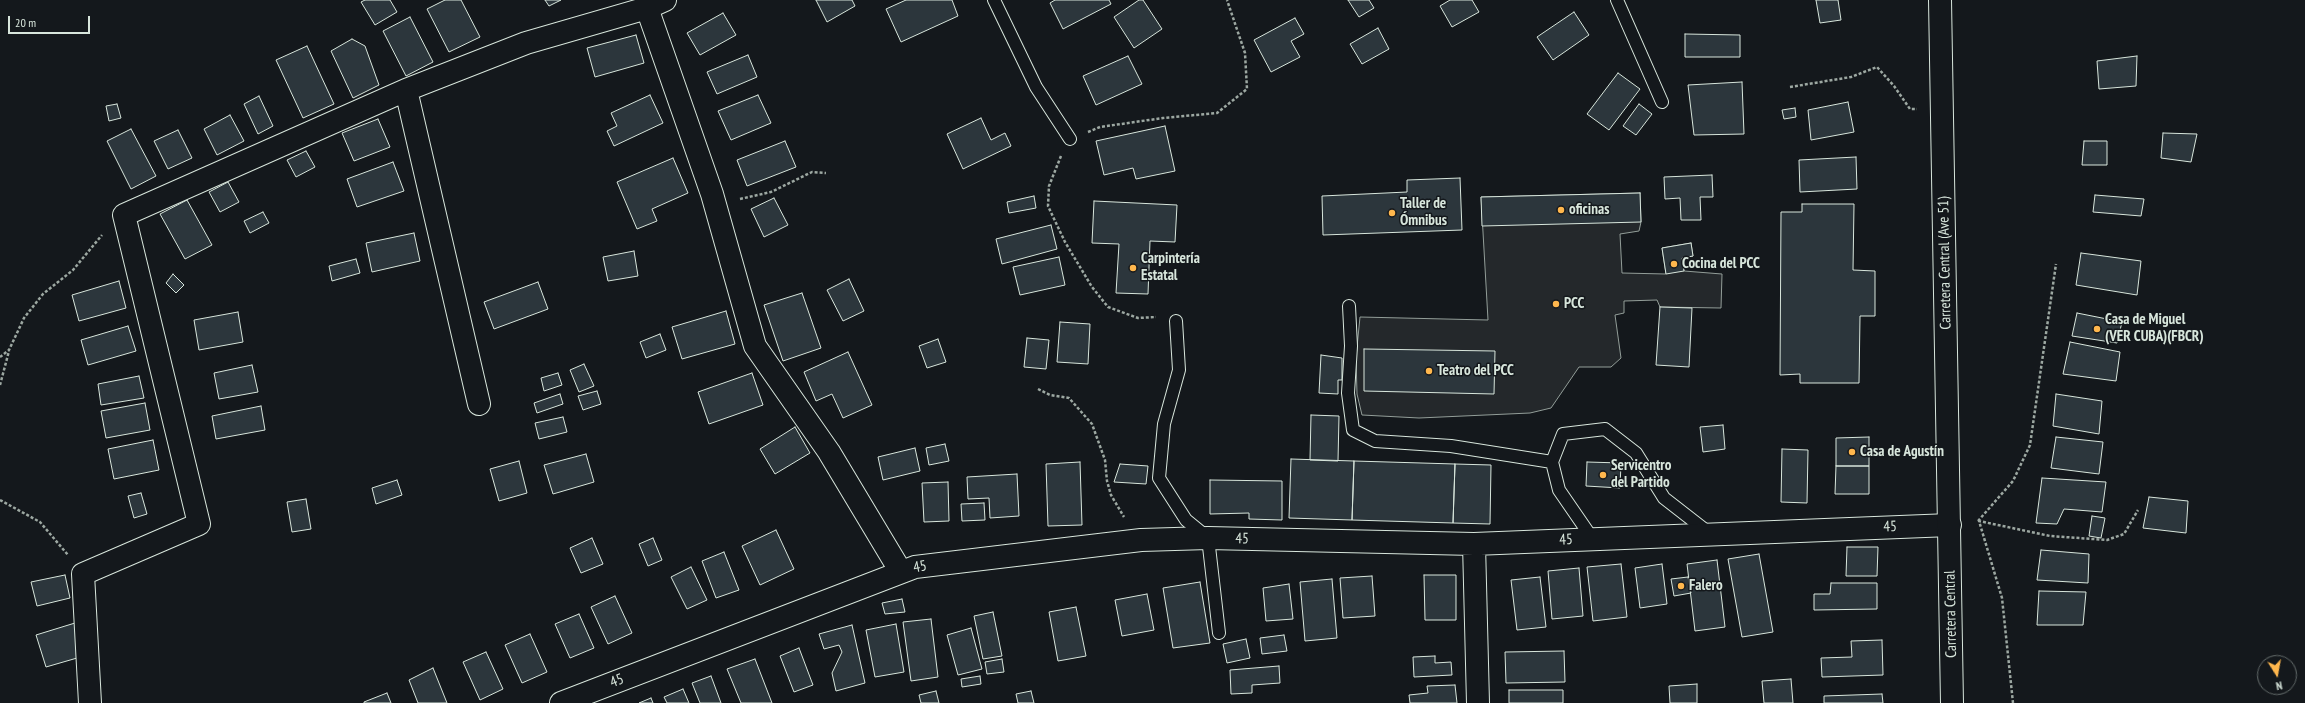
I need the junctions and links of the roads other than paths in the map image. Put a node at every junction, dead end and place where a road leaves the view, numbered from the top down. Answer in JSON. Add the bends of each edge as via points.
{"nodes":[{"id":1,"x":994,"y":0,"type":"edge"},
{"id":2,"x":1618,"y":0,"type":"edge"},
{"id":3,"x":1940,"y":0,"type":"edge"},
{"id":4,"x":656,"y":4,"type":"edge"},
{"id":5,"x":406,"y":90,"type":"junction"},
{"id":6,"x":1662,"y":102,"type":"dead end"},
{"id":7,"x":1070,"y":139,"type":"road end"},
{"id":8,"x":1349,"y":306,"type":"dead end"},
{"id":9,"x":1176,"y":321,"type":"road end"},
{"id":10,"x":479,"y":404,"type":"dead end"},
{"id":11,"x":1552,"y":462,"type":"junction"},
{"id":12,"x":1950,"y":525,"type":"junction"},
{"id":13,"x":1710,"y":533,"type":"junction"},
{"id":14,"x":1208,"y":538,"type":"junction"},
{"id":15,"x":1592,"y":538,"type":"junction"},
{"id":16,"x":1474,"y":544,"type":"junction"},
{"id":17,"x":901,"y":572,"type":"junction"},
{"id":18,"x":1219,"y":632,"type":"dead end"},
{"id":19,"x":90,"y":703,"type":"edge"},
{"id":20,"x":561,"y":703,"type":"edge"},
{"id":21,"x":1478,"y":703,"type":"edge"},
{"id":22,"x":1952,"y":703,"type":"edge"}],
"edges":[{"from":1,"to":7,"type":"lane","via":[[1036,87]]},
{"from":2,"to":6,"type":"lane"},
{"from":3,"to":12,"type":"street","name":"Carretera Central (Ave 51)"},
{"from":4,"to":5,"type":"street","via":[[526,43]]},
{"from":4,"to":17,"type":"street","via":[[755,346],[829,452]]},
{"from":5,"to":10,"type":"street"},
{"from":5,"to":19,"type":"street","via":[[124,215],[199,524],[83,574]]},
{"from":8,"to":11,"type":"lane","via":[[1351,346],[1348,393],[1353,430],[1375,441],[1451,446]]},
{"from":9,"to":14,"type":"lane","via":[[1179,370],[1164,424],[1159,478],[1186,520]]},
{"from":11,"to":13,"type":"lane","via":[[1563,434],[1605,429],[1636,453],[1664,498]]},
{"from":11,"to":15,"type":"lane","via":[[1559,490]]},
{"from":12,"to":13,"type":"street","name":"45"},
{"from":12,"to":22,"type":"street","name":"Carretera Central"},
{"from":13,"to":15,"type":"street","name":"45"},
{"from":14,"to":16,"type":"street","name":"45"},
{"from":14,"to":17,"type":"street","name":"45","via":[[1141,540],[915,567]]},
{"from":14,"to":18,"type":"lane"},
{"from":15,"to":16,"type":"street","name":"45"},
{"from":16,"to":21,"type":"street"},
{"from":17,"to":20,"type":"street","name":"45"}]}
